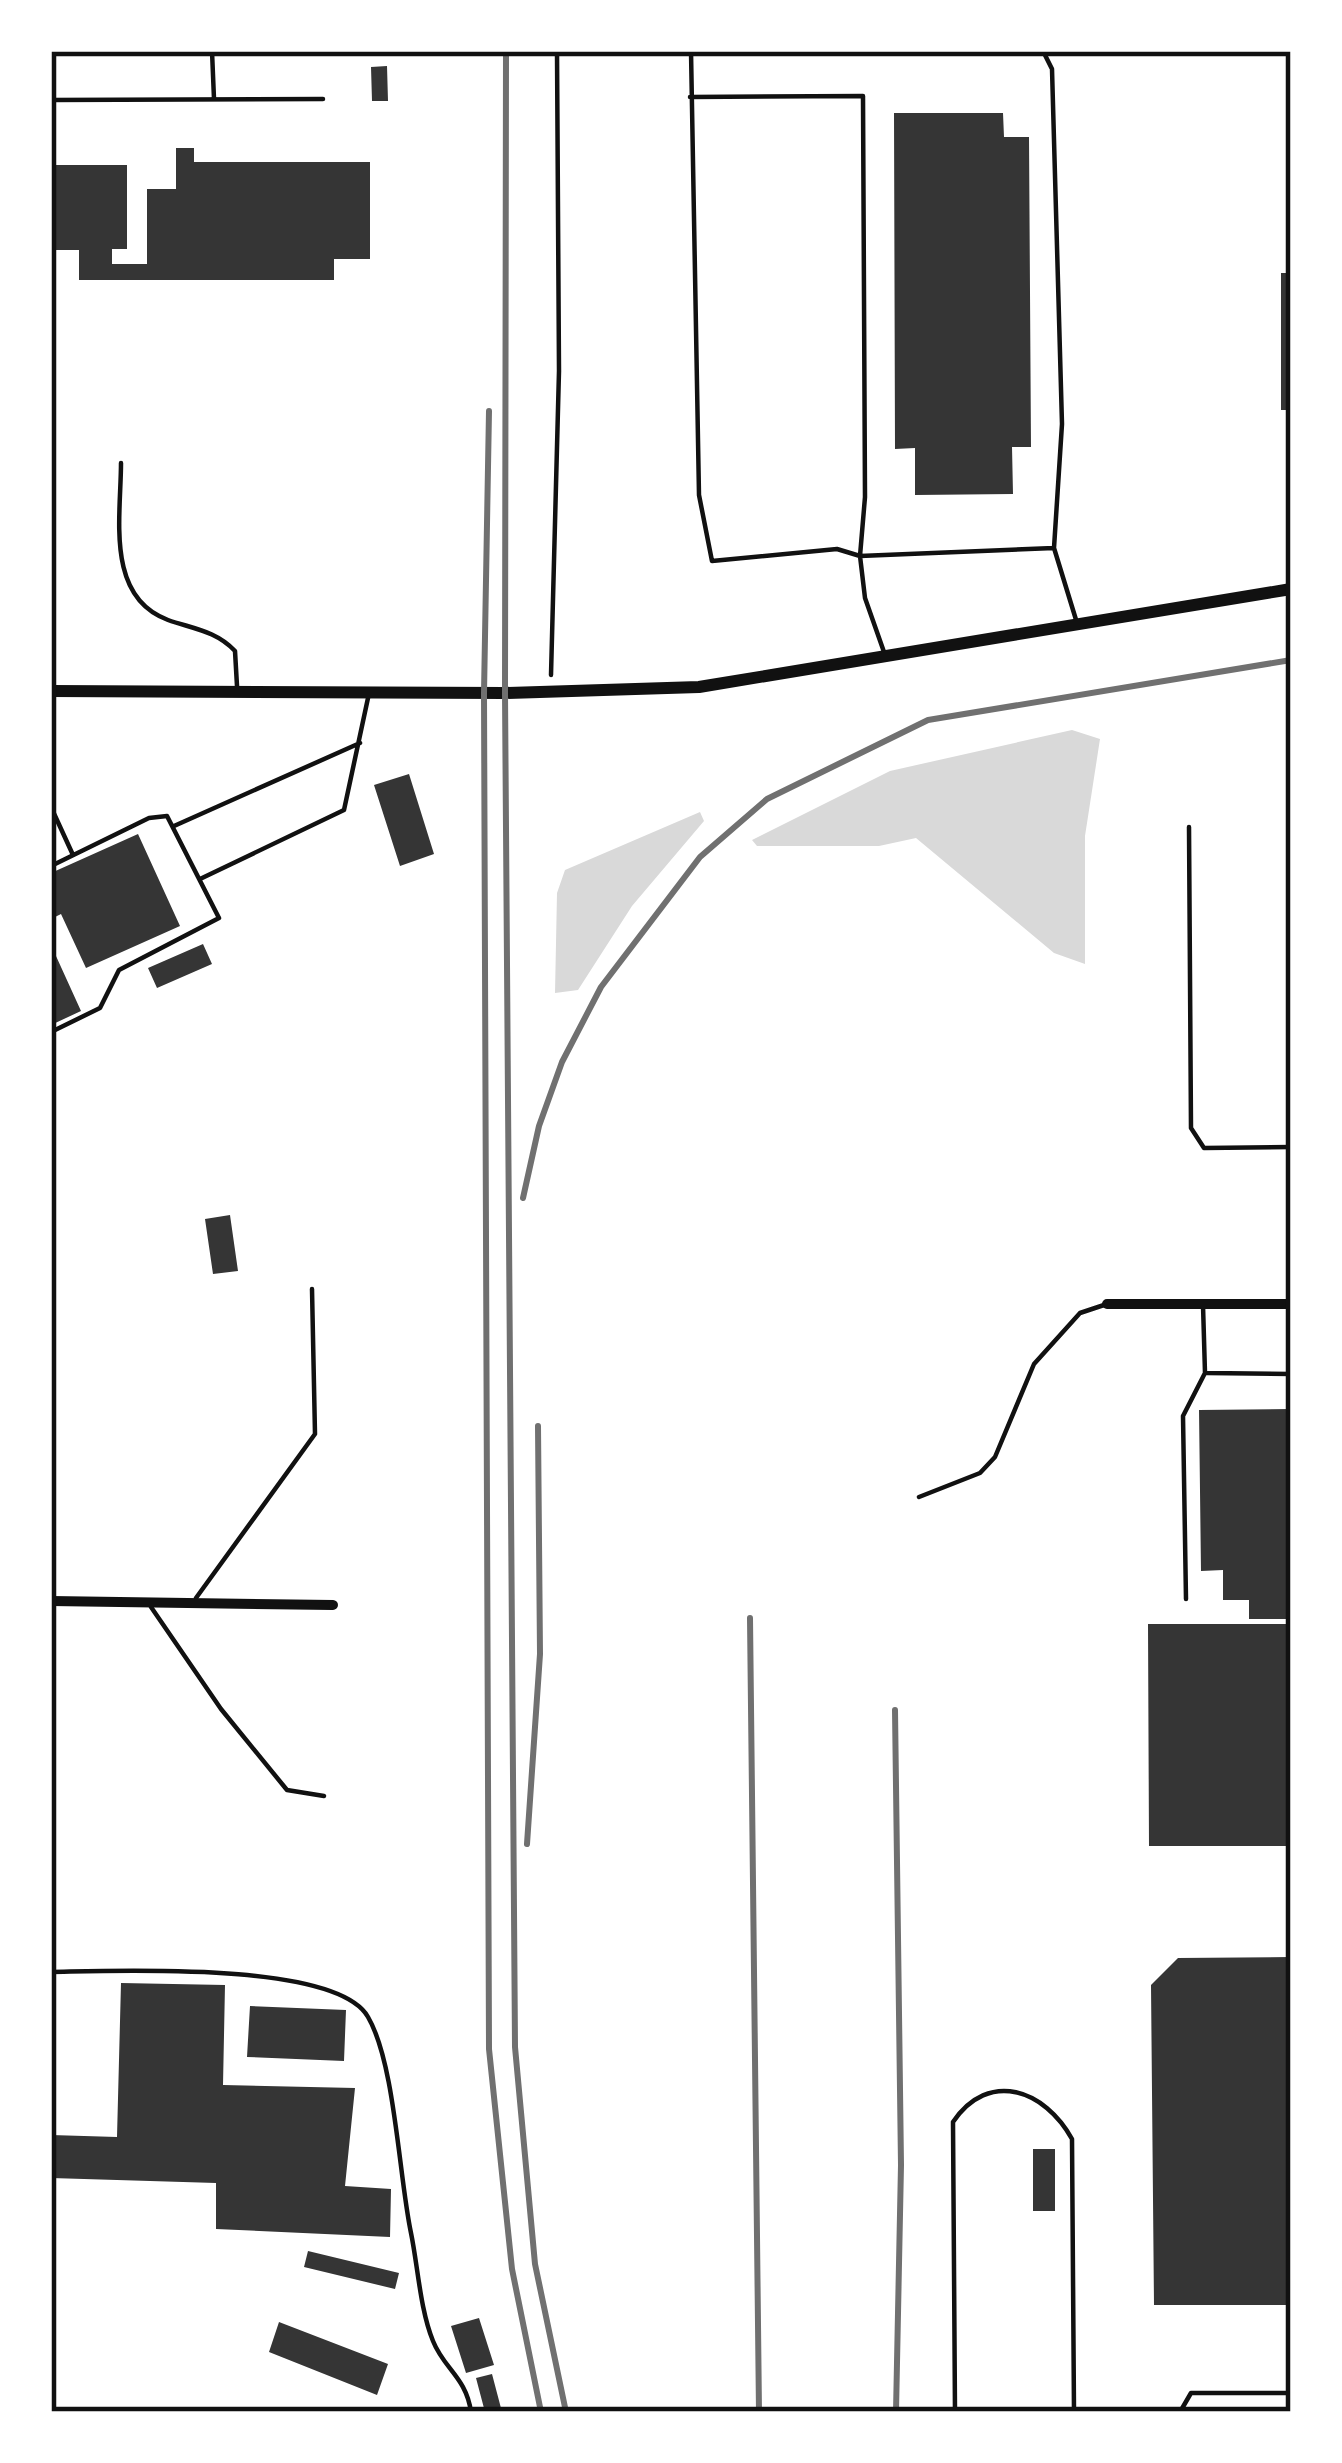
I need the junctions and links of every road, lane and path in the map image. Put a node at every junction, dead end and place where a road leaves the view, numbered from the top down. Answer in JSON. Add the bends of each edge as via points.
{"nodes":[{"id":1,"x":212,"y":51,"type":"edge"},
{"id":2,"x":557,"y":51,"type":"edge"},
{"id":3,"x":691,"y":51,"type":"edge"},
{"id":4,"x":1043,"y":51,"type":"edge"},
{"id":5,"x":690,"y":98,"type":"junction"},
{"id":6,"x":322,"y":99,"type":"dead end"},
{"id":7,"x":51,"y":100,"type":"edge"},
{"id":8,"x":214,"y":102,"type":"junction"},
{"id":9,"x":121,"y":463,"type":"dead end"},
{"id":10,"x":1054,"y":548,"type":"junction"},
{"id":11,"x":860,"y":556,"type":"junction"},
{"id":12,"x":1291,"y":589,"type":"edge"},
{"id":13,"x":1077,"y":623,"type":"junction"},
{"id":14,"x":886,"y":656,"type":"junction"},
{"id":15,"x":51,"y":692,"type":"edge"},
{"id":16,"x":237,"y":692,"type":"junction"},
{"id":17,"x":369,"y":692,"type":"junction"},
{"id":18,"x":548,"y":692,"type":"junction"},
{"id":19,"x":360,"y":743,"type":"junction"},
{"id":20,"x":51,"y":807,"type":"edge"},
{"id":21,"x":174,"y":826,"type":"junction"},
{"id":22,"x":1190,"y":826,"type":"dead end"},
{"id":23,"x":73,"y":855,"type":"junction"},
{"id":24,"x":51,"y":866,"type":"edge"},
{"id":25,"x":200,"y":879,"type":"junction"},
{"id":26,"x":51,"y":1032,"type":"edge"},
{"id":27,"x":1291,"y":1147,"type":"edge"},
{"id":28,"x":312,"y":1289,"type":"dead end"},
{"id":29,"x":1107,"y":1304,"type":"joint"},
{"id":30,"x":1291,"y":1304,"type":"edge"},
{"id":31,"x":1203,"y":1305,"type":"junction"},
{"id":32,"x":1205,"y":1373,"type":"junction"},
{"id":33,"x":1291,"y":1374,"type":"edge"},
{"id":34,"x":920,"y":1496,"type":"dead end"},
{"id":35,"x":1186,"y":1599,"type":"dead end"},
{"id":36,"x":51,"y":1601,"type":"edge"},
{"id":37,"x":148,"y":1603,"type":"junction"},
{"id":38,"x":193,"y":1603,"type":"junction"},
{"id":39,"x":333,"y":1605,"type":"dead end"},
{"id":40,"x":323,"y":1796,"type":"dead end"},
{"id":41,"x":51,"y":1972,"type":"edge"},
{"id":42,"x":1291,"y":2393,"type":"edge"},
{"id":43,"x":471,"y":2412,"type":"edge"},
{"id":44,"x":955,"y":2412,"type":"edge"},
{"id":45,"x":1073,"y":2412,"type":"edge"},
{"id":46,"x":1180,"y":2412,"type":"edge"}],
"edges":[{"from":1,"to":8,"type":"lane"},
{"from":2,"to":18,"type":"path","via":[[555,652]]},
{"from":3,"to":5,"type":"lane"},
{"from":4,"to":10,"type":"lane","via":[[1052,69],[1060,202]]},
{"from":5,"to":11,"type":"lane","via":[[699,495],[712,561],[837,549]]},
{"from":5,"to":11,"type":"lane","via":[[863,96]]},
{"from":6,"to":8,"type":"lane"},
{"from":7,"to":8,"type":"lane"},
{"from":9,"to":16,"type":"lane","via":[[121,563],[129,586],[163,618],[220,635],[235,651]]},
{"from":10,"to":11,"type":"lane"},
{"from":10,"to":13,"type":"lane"},
{"from":11,"to":14,"type":"lane"},
{"from":12,"to":13,"type":"street"},
{"from":13,"to":14,"type":"street"},
{"from":14,"to":18,"type":"street","via":[[699,687]]},
{"from":15,"to":16,"type":"street"},
{"from":16,"to":17,"type":"street"},
{"from":17,"to":18,"type":"street"},
{"from":17,"to":19,"type":"lane"},
{"from":19,"to":21,"type":"lane"},
{"from":19,"to":25,"type":"lane","via":[[344,811]]},
{"from":20,"to":23,"type":"lane"},
{"from":21,"to":23,"type":"lane","via":[[159,815]]},
{"from":21,"to":25,"type":"lane"},
{"from":22,"to":27,"type":"lane","via":[[1191,1128],[1204,1148]]},
{"from":23,"to":24,"type":"lane"},
{"from":25,"to":26,"type":"lane","via":[[219,918],[119,970],[100,1008]]},
{"from":28,"to":38,"type":"lane","via":[[315,1434]]},
{"from":29,"to":31,"type":"street"},
{"from":29,"to":34,"type":"lane","via":[[1080,1313],[1034,1364],[980,1473]]},
{"from":30,"to":31,"type":"street"},
{"from":31,"to":32,"type":"lane"},
{"from":32,"to":33,"type":"lane"},
{"from":32,"to":35,"type":"lane","via":[[1183,1416]]},
{"from":36,"to":37,"type":"street"},
{"from":37,"to":38,"type":"street"},
{"from":37,"to":40,"type":"lane","via":[[287,1790]]},
{"from":38,"to":39,"type":"street"},
{"from":41,"to":43,"type":"lane","via":[[256,1975],[349,1994],[369,2018],[382,2057],[433,2344],[460,2376]]},
{"from":42,"to":46,"type":"lane","via":[[1191,2393]]},
{"from":44,"to":45,"type":"lane","via":[[953,2122],[968,2100],[987,2092],[1031,2096],[1057,2110],[1072,2139]]}]}
